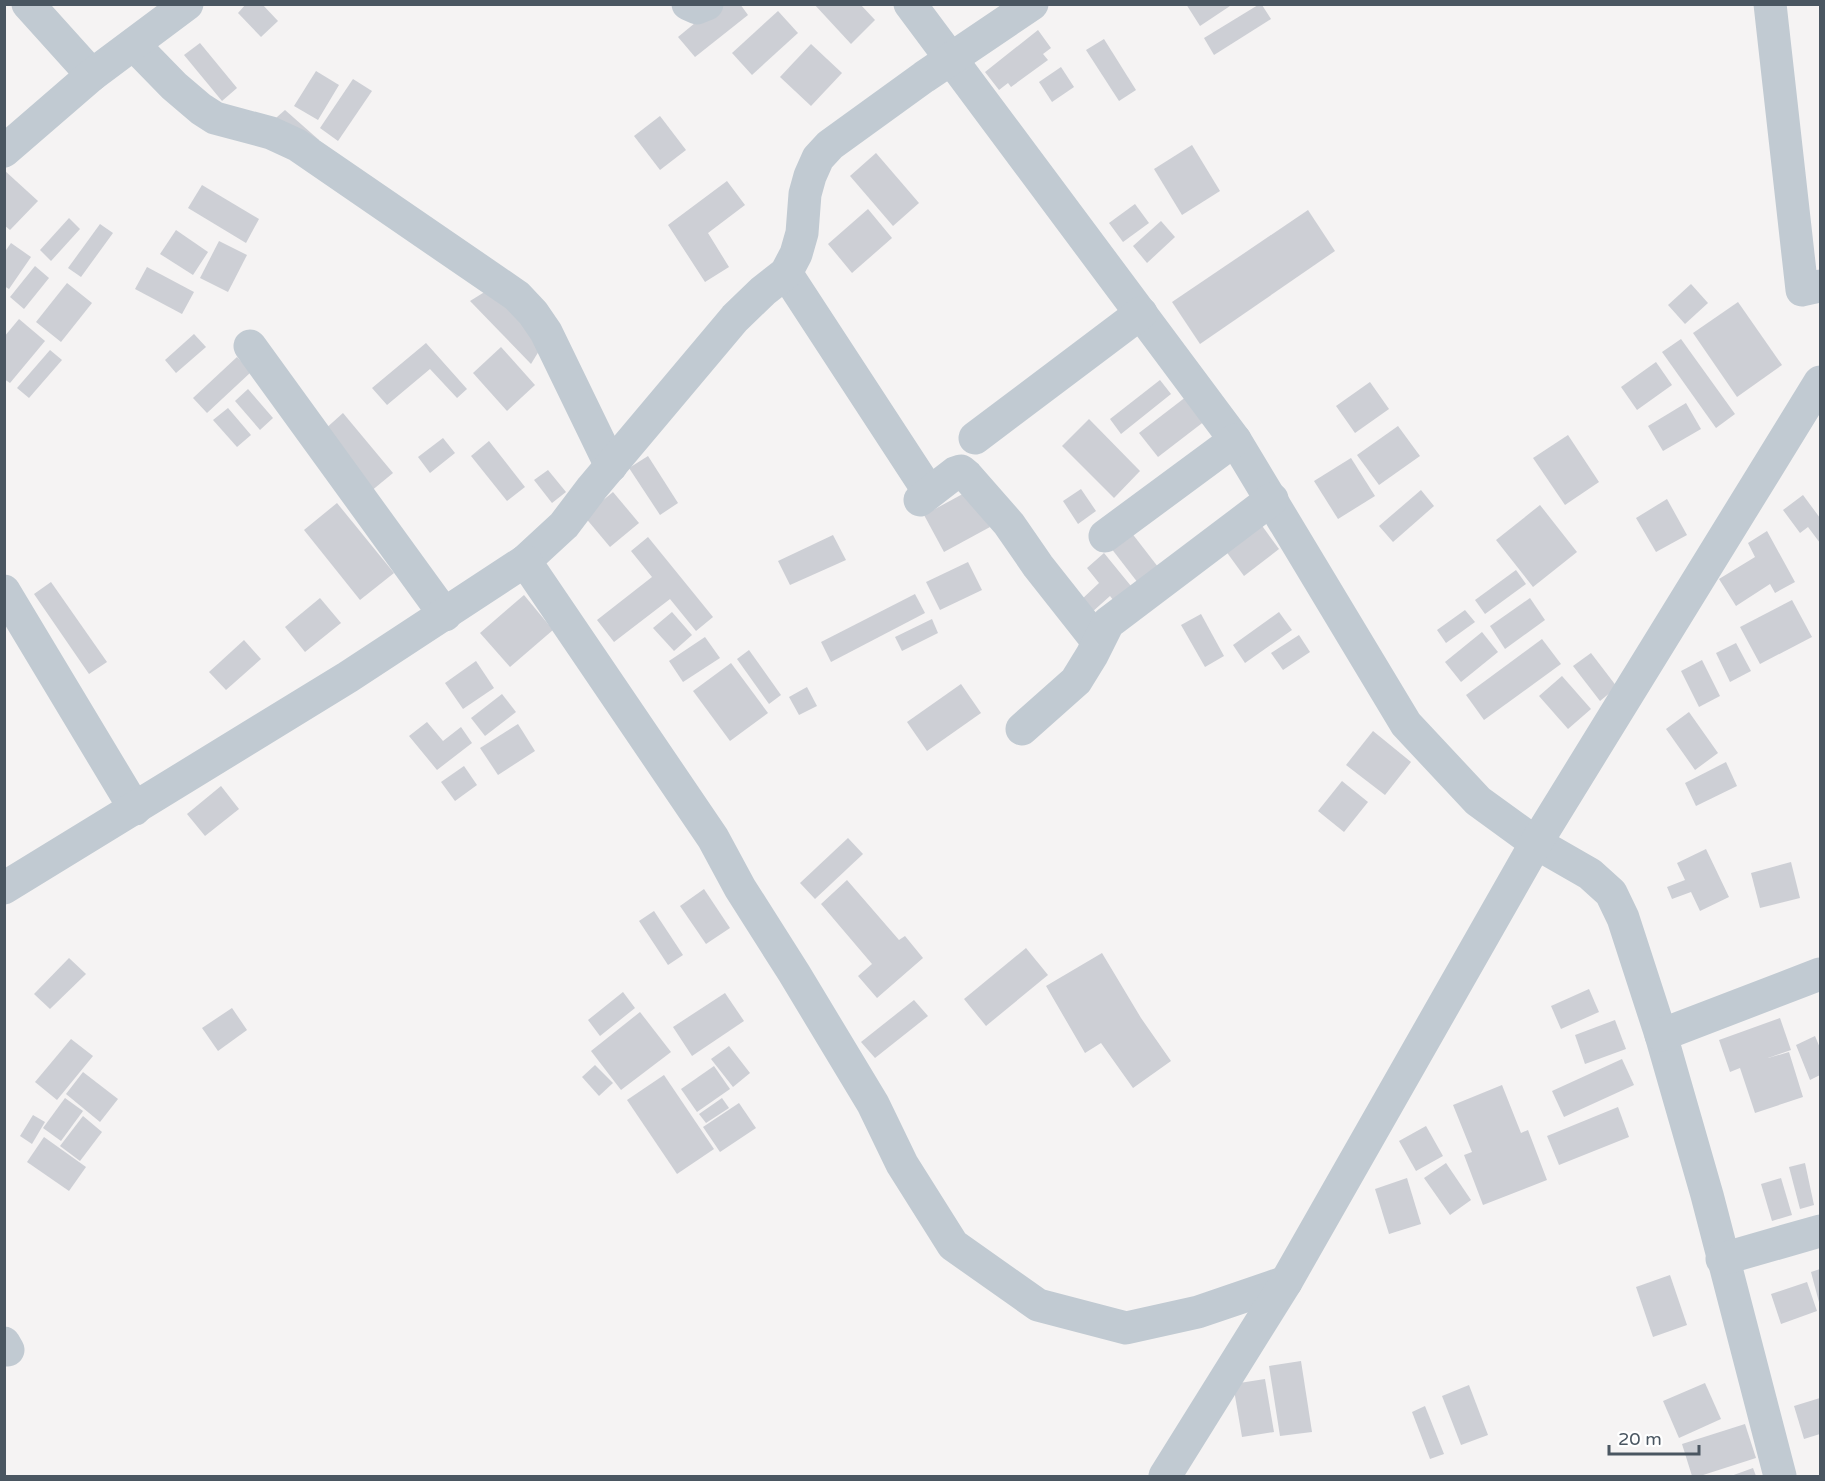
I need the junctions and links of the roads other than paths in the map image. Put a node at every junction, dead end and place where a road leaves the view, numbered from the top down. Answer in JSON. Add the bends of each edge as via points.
{"nodes":[{"id":1,"x":28,"y":4,"type":"edge"},
{"id":2,"x":187,"y":4,"type":"edge"},
{"id":3,"x":688,"y":4,"type":"edge"},
{"id":4,"x":706,"y":4,"type":"edge"},
{"id":5,"x":910,"y":4,"type":"edge"},
{"id":6,"x":1032,"y":4,"type":"edge"},
{"id":7,"x":1770,"y":4,"type":"edge"},
{"id":8,"x":134,"y":45,"type":"junction"},
{"id":9,"x":952,"y":59,"type":"junction"},
{"id":10,"x":92,"y":75,"type":"junction"},
{"id":11,"x":4,"y":151,"type":"edge"},
{"id":12,"x":786,"y":273,"type":"junction"},
{"id":13,"x":1821,"y":286,"type":"edge"},
{"id":14,"x":1141,"y":313,"type":"junction"},
{"id":15,"x":250,"y":346,"type":"dead end"},
{"id":16,"x":1821,"y":382,"type":"edge"},
{"id":17,"x":975,"y":438,"type":"dead end"},
{"id":18,"x":1235,"y":440,"type":"junction"},
{"id":19,"x":610,"y":466,"type":"junction"},
{"id":20,"x":1272,"y":499,"type":"junction"},
{"id":21,"x":1105,"y":536,"type":"dead end"},
{"id":22,"x":525,"y":561,"type":"junction"},
{"id":23,"x":4,"y":591,"type":"edge"},
{"id":24,"x":445,"y":615,"type":"junction"},
{"id":25,"x":1098,"y":642,"type":"junction"},
{"id":26,"x":1022,"y":729,"type":"dead end"},
{"id":27,"x":135,"y":809,"type":"junction"},
{"id":28,"x":1536,"y":843,"type":"junction"},
{"id":29,"x":4,"y":888,"type":"edge"},
{"id":30,"x":1821,"y":975,"type":"edge"},
{"id":31,"x":1661,"y":1035,"type":"junction"},
{"id":32,"x":1821,"y":1231,"type":"edge"},
{"id":33,"x":1722,"y":1259,"type":"junction"},
{"id":34,"x":1286,"y":1282,"type":"junction"},
{"id":35,"x":1165,"y":1476,"type":"edge"},
{"id":36,"x":1780,"y":1476,"type":"edge"}],
"edges":[{"from":1,"to":10,"type":"street"},
{"from":2,"to":8,"type":"street"},
{"from":3,"to":4,"type":"street","via":[[698,8]]},
{"from":5,"to":9,"type":"street"},
{"from":6,"to":9,"type":"street"},
{"from":7,"to":13,"type":"street","via":[[1802,290]]},
{"from":8,"to":10,"type":"street"},
{"from":8,"to":19,"type":"street","via":[[201,109],[215,118],[271,132],[297,145],[517,296],[546,332]]},
{"from":9,"to":12,"type":"street","via":[[830,145],[818,158],[805,194],[802,233]]},
{"from":9,"to":14,"type":"street"},
{"from":10,"to":11,"type":"street"},
{"from":12,"to":19,"type":"street","via":[[735,318]]},
{"from":12,"to":25,"type":"street","via":[[924,496],[956,473],[961,471],[967,476],[1009,524]]},
{"from":14,"to":17,"type":"street"},
{"from":14,"to":18,"type":"street"},
{"from":15,"to":24,"type":"street"},
{"from":16,"to":28,"type":"street"},
{"from":18,"to":20,"type":"street"},
{"from":18,"to":21,"type":"street"},
{"from":19,"to":22,"type":"street","via":[[564,525]]},
{"from":20,"to":25,"type":"street","via":[[1108,623]]},
{"from":20,"to":28,"type":"street","via":[[1406,724],[1478,801]]},
{"from":22,"to":24,"type":"street"},
{"from":22,"to":34,"type":"street","via":[[712,838],[873,1104],[902,1164],[953,1245],[1038,1305],[1126,1328],[1198,1312]]},
{"from":23,"to":27,"type":"street"},
{"from":24,"to":27,"type":"street"},
{"from":25,"to":26,"type":"street","via":[[1076,681]]},
{"from":27,"to":29,"type":"street"},
{"from":28,"to":31,"type":"street","via":[[1590,873],[1611,893],[1623,918]]},
{"from":28,"to":34,"type":"street"},
{"from":30,"to":31,"type":"street"},
{"from":31,"to":33,"type":"street"},
{"from":32,"to":33,"type":"street"},
{"from":33,"to":36,"type":"street"},
{"from":34,"to":35,"type":"street"}]}
